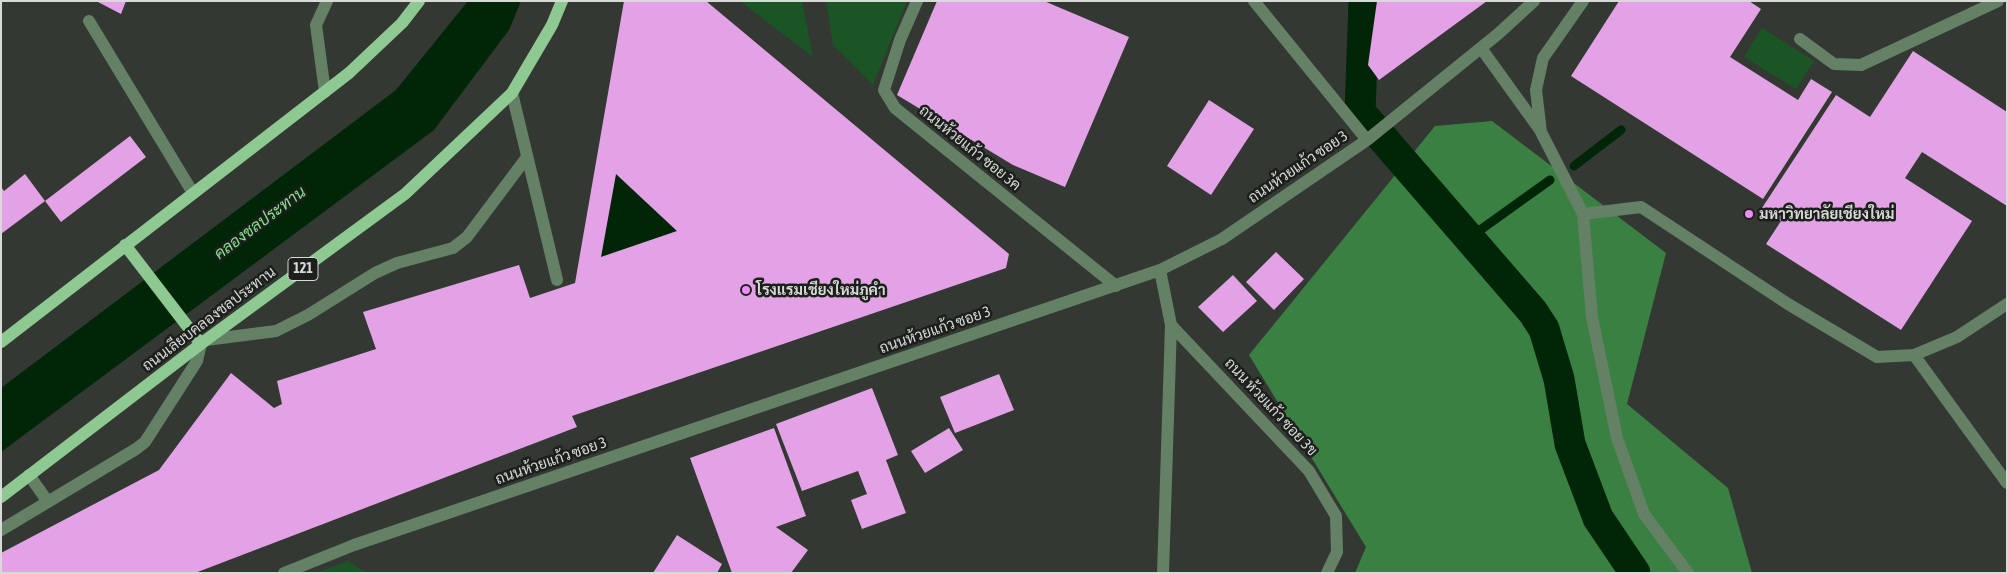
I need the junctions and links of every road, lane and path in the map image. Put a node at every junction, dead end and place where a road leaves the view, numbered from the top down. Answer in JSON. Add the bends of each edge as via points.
{"nodes":[{"id":1,"x":328,"y":1,"type":"edge"},
{"id":2,"x":419,"y":1,"type":"edge"},
{"id":3,"x":562,"y":1,"type":"edge"},
{"id":4,"x":918,"y":1,"type":"edge"},
{"id":5,"x":1254,"y":1,"type":"edge"},
{"id":6,"x":1534,"y":1,"type":"edge"},
{"id":7,"x":1583,"y":1,"type":"edge"},
{"id":8,"x":1998,"y":1,"type":"edge"},
{"id":9,"x":89,"y":21,"type":"dead end"},
{"id":10,"x":1800,"y":39,"type":"dead end"},
{"id":11,"x":1480,"y":48,"type":"junction"},
{"id":12,"x":325,"y":92,"type":"junction"},
{"id":13,"x":512,"y":93,"type":"junction"},
{"id":14,"x":1541,"y":132,"type":"junction"},
{"id":15,"x":1367,"y":140,"type":"junction"},
{"id":16,"x":527,"y":157,"type":"junction"},
{"id":17,"x":193,"y":193,"type":"junction"},
{"id":18,"x":1583,"y":214,"type":"junction"},
{"id":19,"x":125,"y":245,"type":"junction"},
{"id":20,"x":1160,"y":270,"type":"junction"},
{"id":21,"x":557,"y":280,"type":"dead end"},
{"id":22,"x":1116,"y":286,"type":"junction"},
{"id":23,"x":2007,"y":304,"type":"edge"},
{"id":24,"x":1171,"y":325,"type":"junction"},
{"id":25,"x":1,"y":342,"type":"edge"},
{"id":26,"x":203,"y":342,"type":"junction"},
{"id":27,"x":1914,"y":355,"type":"junction"},
{"id":28,"x":29,"y":475,"type":"junction"},
{"id":29,"x":2007,"y":483,"type":"edge"},
{"id":30,"x":1,"y":497,"type":"edge"},
{"id":31,"x":48,"y":502,"type":"junction"},
{"id":32,"x":1,"y":530,"type":"edge"},
{"id":33,"x":284,"y":573,"type":"edge"},
{"id":34,"x":1163,"y":573,"type":"edge"},
{"id":35,"x":1327,"y":573,"type":"edge"},
{"id":36,"x":1688,"y":573,"type":"edge"}],
"edges":[{"from":1,"to":12,"type":"street","via":[[316,24]]},
{"from":2,"to":12,"type":"main road","via":[[402,23]]},
{"from":3,"to":13,"type":"main road","name":"ถนนเลียบคลองชลประทาน","number":"121","via":[[552,25]]},
{"from":4,"to":22,"type":"street","name":"ถนนห้วยแก้ว ซอย 3ค","via":[[900,40],[884,90],[894,108]]},
{"from":5,"to":15,"type":"street"},
{"from":6,"to":11,"type":"street","name":"ถนนห้วยแก้ว ซอย 3"},
{"from":7,"to":14,"type":"street","via":[[1543,58],[1536,90]]},
{"from":8,"to":10,"type":"street","via":[[1860,65],[1834,64]]},
{"from":9,"to":17,"type":"street"},
{"from":11,"to":14,"type":"street"},
{"from":11,"to":15,"type":"street","name":"ถนนห้วยแก้ว ซอย 3"},
{"from":12,"to":17,"type":"main road"},
{"from":13,"to":16,"type":"street"},
{"from":13,"to":26,"type":"main road","name":"ถนนเลียบคลองชลประทาน","number":"121","via":[[405,194]]},
{"from":14,"to":18,"type":"street"},
{"from":15,"to":20,"type":"street","name":"ถนนห้วยแก้ว ซอย 3","via":[[1222,239]]},
{"from":16,"to":21,"type":"street"},
{"from":16,"to":26,"type":"street","via":[[467,237],[454,248],[397,263],[374,273],[308,315],[276,331]]},
{"from":17,"to":19,"type":"main road"},
{"from":18,"to":27,"type":"street","via":[[1641,207],[1788,304],[1876,357]]},
{"from":18,"to":36,"type":"street","via":[[1592,318],[1617,438],[1644,514]]},
{"from":19,"to":25,"type":"main road"},
{"from":19,"to":26,"type":"main road","via":[[186,325]]},
{"from":20,"to":22,"type":"street","name":"ถนนห้วยแก้ว ซอย 3"},
{"from":20,"to":24,"type":"street"},
{"from":22,"to":33,"type":"street","name":"ถนนห้วยแก้ว ซอย 3","via":[[363,542]]},
{"from":23,"to":27,"type":"street","via":[[1957,337]]},
{"from":24,"to":34,"type":"street"},
{"from":24,"to":35,"type":"street","name":"ถนน ห้วยแก้ว ซอย 3ข","via":[[1309,471],[1336,516],[1337,552]]},
{"from":26,"to":28,"type":"main road","name":"ถนนเลียบคลองชลประทาน","number":"121"},
{"from":26,"to":31,"type":"street","via":[[197,361],[145,442]]},
{"from":27,"to":29,"type":"street"},
{"from":28,"to":30,"type":"main road","name":"ถนนเลียบคลองชลประทาน","number":"121"},
{"from":28,"to":31,"type":"street"},
{"from":31,"to":32,"type":"street"}]}
